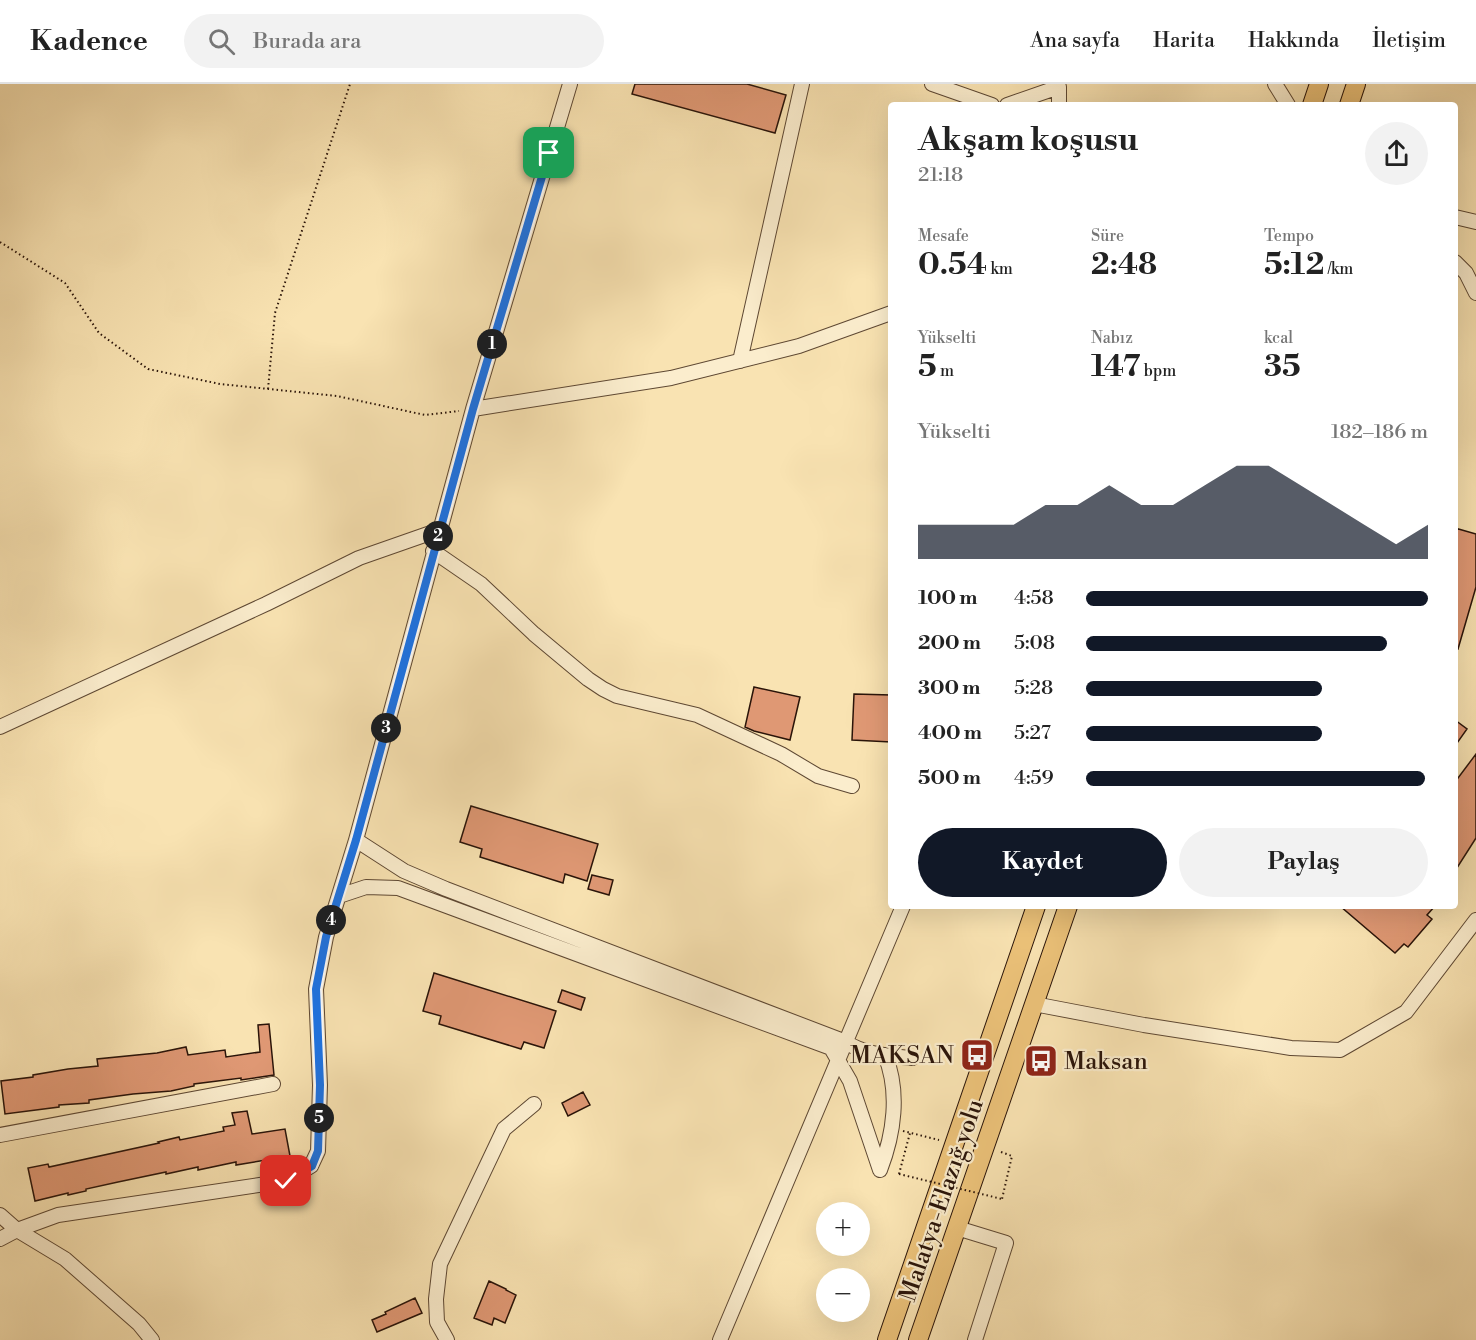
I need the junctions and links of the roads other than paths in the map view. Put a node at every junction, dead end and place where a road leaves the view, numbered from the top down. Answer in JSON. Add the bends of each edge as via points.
{"nodes":[{"id":1,"x":570,"y":84,"type":"edge"},
{"id":2,"x":802,"y":84,"type":"edge"},
{"id":3,"x":932,"y":84,"type":"edge"},
{"id":4,"x":1275,"y":84,"type":"edge"},
{"id":5,"x":1319,"y":84,"type":"edge"},
{"id":6,"x":1356,"y":84,"type":"edge"},
{"id":7,"x":1060,"y":86,"type":"edge"},
{"id":8,"x":983,"y":102,"type":"edge"},
{"id":9,"x":1015,"y":102,"type":"edge"},
{"id":10,"x":1059,"y":102,"type":"edge"},
{"id":11,"x":1286,"y":102,"type":"edge"},
{"id":12,"x":1313,"y":102,"type":"edge"},
{"id":13,"x":1350,"y":102,"type":"edge"},
{"id":14,"x":1458,"y":218,"type":"edge"},
{"id":15,"x":1476,"y":222,"type":"edge"},
{"id":16,"x":1458,"y":265,"type":"edge"},
{"id":17,"x":1476,"y":292,"type":"edge"},
{"id":18,"x":888,"y":315,"type":"edge"},
{"id":19,"x":740,"y":361,"type":"junction"},
{"id":20,"x":473,"y":409,"type":"junction"},
{"id":21,"x":440,"y":530,"type":"junction"},
{"id":22,"x":433,"y":551,"type":"junction"},
{"id":23,"x":0,"y":727,"type":"edge"},
{"id":24,"x":852,"y":786,"type":"dead end"},
{"id":25,"x":356,"y":840,"type":"junction"},
{"id":26,"x":339,"y":896,"type":"junction"},
{"id":27,"x":902,"y":909,"type":"edge"},
{"id":28,"x":1035,"y":909,"type":"edge"},
{"id":29,"x":1067,"y":909,"type":"edge"},
{"id":30,"x":1476,"y":920,"type":"edge"},
{"id":31,"x":1034,"y":1004,"type":"junction"},
{"id":32,"x":846,"y":1042,"type":"junction"},
{"id":33,"x":885,"y":1055,"type":"junction"},
{"id":34,"x":912,"y":1058,"type":"dead end"},
{"id":35,"x":838,"y":1060,"type":"junction"},
{"id":36,"x":273,"y":1084,"type":"dead end"},
{"id":37,"x":534,"y":1104,"type":"dead end"},
{"id":38,"x":0,"y":1135,"type":"edge"},
{"id":39,"x":0,"y":1215,"type":"edge"},
{"id":40,"x":957,"y":1228,"type":"junction"},
{"id":41,"x":17,"y":1230,"type":"junction"},
{"id":42,"x":0,"y":1239,"type":"edge"},
{"id":43,"x":152,"y":1340,"type":"edge"},
{"id":44,"x":447,"y":1340,"type":"edge"},
{"id":45,"x":720,"y":1340,"type":"edge"},
{"id":46,"x":887,"y":1340,"type":"edge"},
{"id":47,"x":918,"y":1340,"type":"edge"},
{"id":48,"x":975,"y":1340,"type":"edge"}],
"edges":[{"from":1,"to":20,"type":"street"},
{"from":2,"to":19,"type":"street"},
{"from":3,"to":8,"type":"street"},
{"from":4,"to":11,"type":"street"},
{"from":5,"to":12,"type":"highway"},
{"from":6,"to":13,"type":"highway"},
{"from":7,"to":9,"type":"street"},
{"from":7,"to":10,"type":"street"},
{"from":14,"to":15,"type":"street"},
{"from":16,"to":17,"type":"street"},
{"from":18,"to":19,"type":"street","via":[[799,346]]},
{"from":19,"to":20,"type":"street","via":[[671,378]]},
{"from":20,"to":21,"type":"street"},
{"from":21,"to":22,"type":"street"},
{"from":21,"to":23,"type":"street","via":[[359,558]]},
{"from":22,"to":24,"type":"street","via":[[482,584],[542,641],[603,689],[617,696],[697,714],[818,776]]},
{"from":22,"to":25,"type":"street"},
{"from":25,"to":26,"type":"street"},
{"from":25,"to":32,"type":"street","via":[[404,871],[446,889]]},
{"from":26,"to":35,"type":"street","via":[[366,887],[398,888],[831,1048]]},
{"from":26,"to":41,"type":"street","via":[[316,989],[320,1085],[318,1151],[312,1166],[286,1181],[58,1215]]},
{"from":27,"to":32,"type":"street"},
{"from":28,"to":46,"type":"highway"},
{"from":29,"to":31,"type":"highway","name":"Malatya-Elazığ yolu"},
{"from":30,"to":31,"type":"street","via":[[1406,1012],[1340,1050],[1291,1048]]},
{"from":31,"to":40,"type":"highway","name":"Malatya-Elazığ yolu"},
{"from":32,"to":33,"type":"street"},
{"from":32,"to":35,"type":"street"},
{"from":33,"to":34,"type":"street"},
{"from":33,"to":35,"type":"street","via":[[893,1084],[892,1129],[880,1170],[850,1081]]},
{"from":35,"to":45,"type":"street"},
{"from":36,"to":38,"type":"street"},
{"from":37,"to":44,"type":"street","via":[[504,1129],[440,1264],[437,1322]]},
{"from":39,"to":41,"type":"street"},
{"from":40,"to":47,"type":"highway","name":"Malatya-Elazığ yolu"},
{"from":40,"to":48,"type":"street","via":[[1006,1243]]},
{"from":41,"to":42,"type":"street"},
{"from":41,"to":43,"type":"street","via":[[64,1259]]}]}
